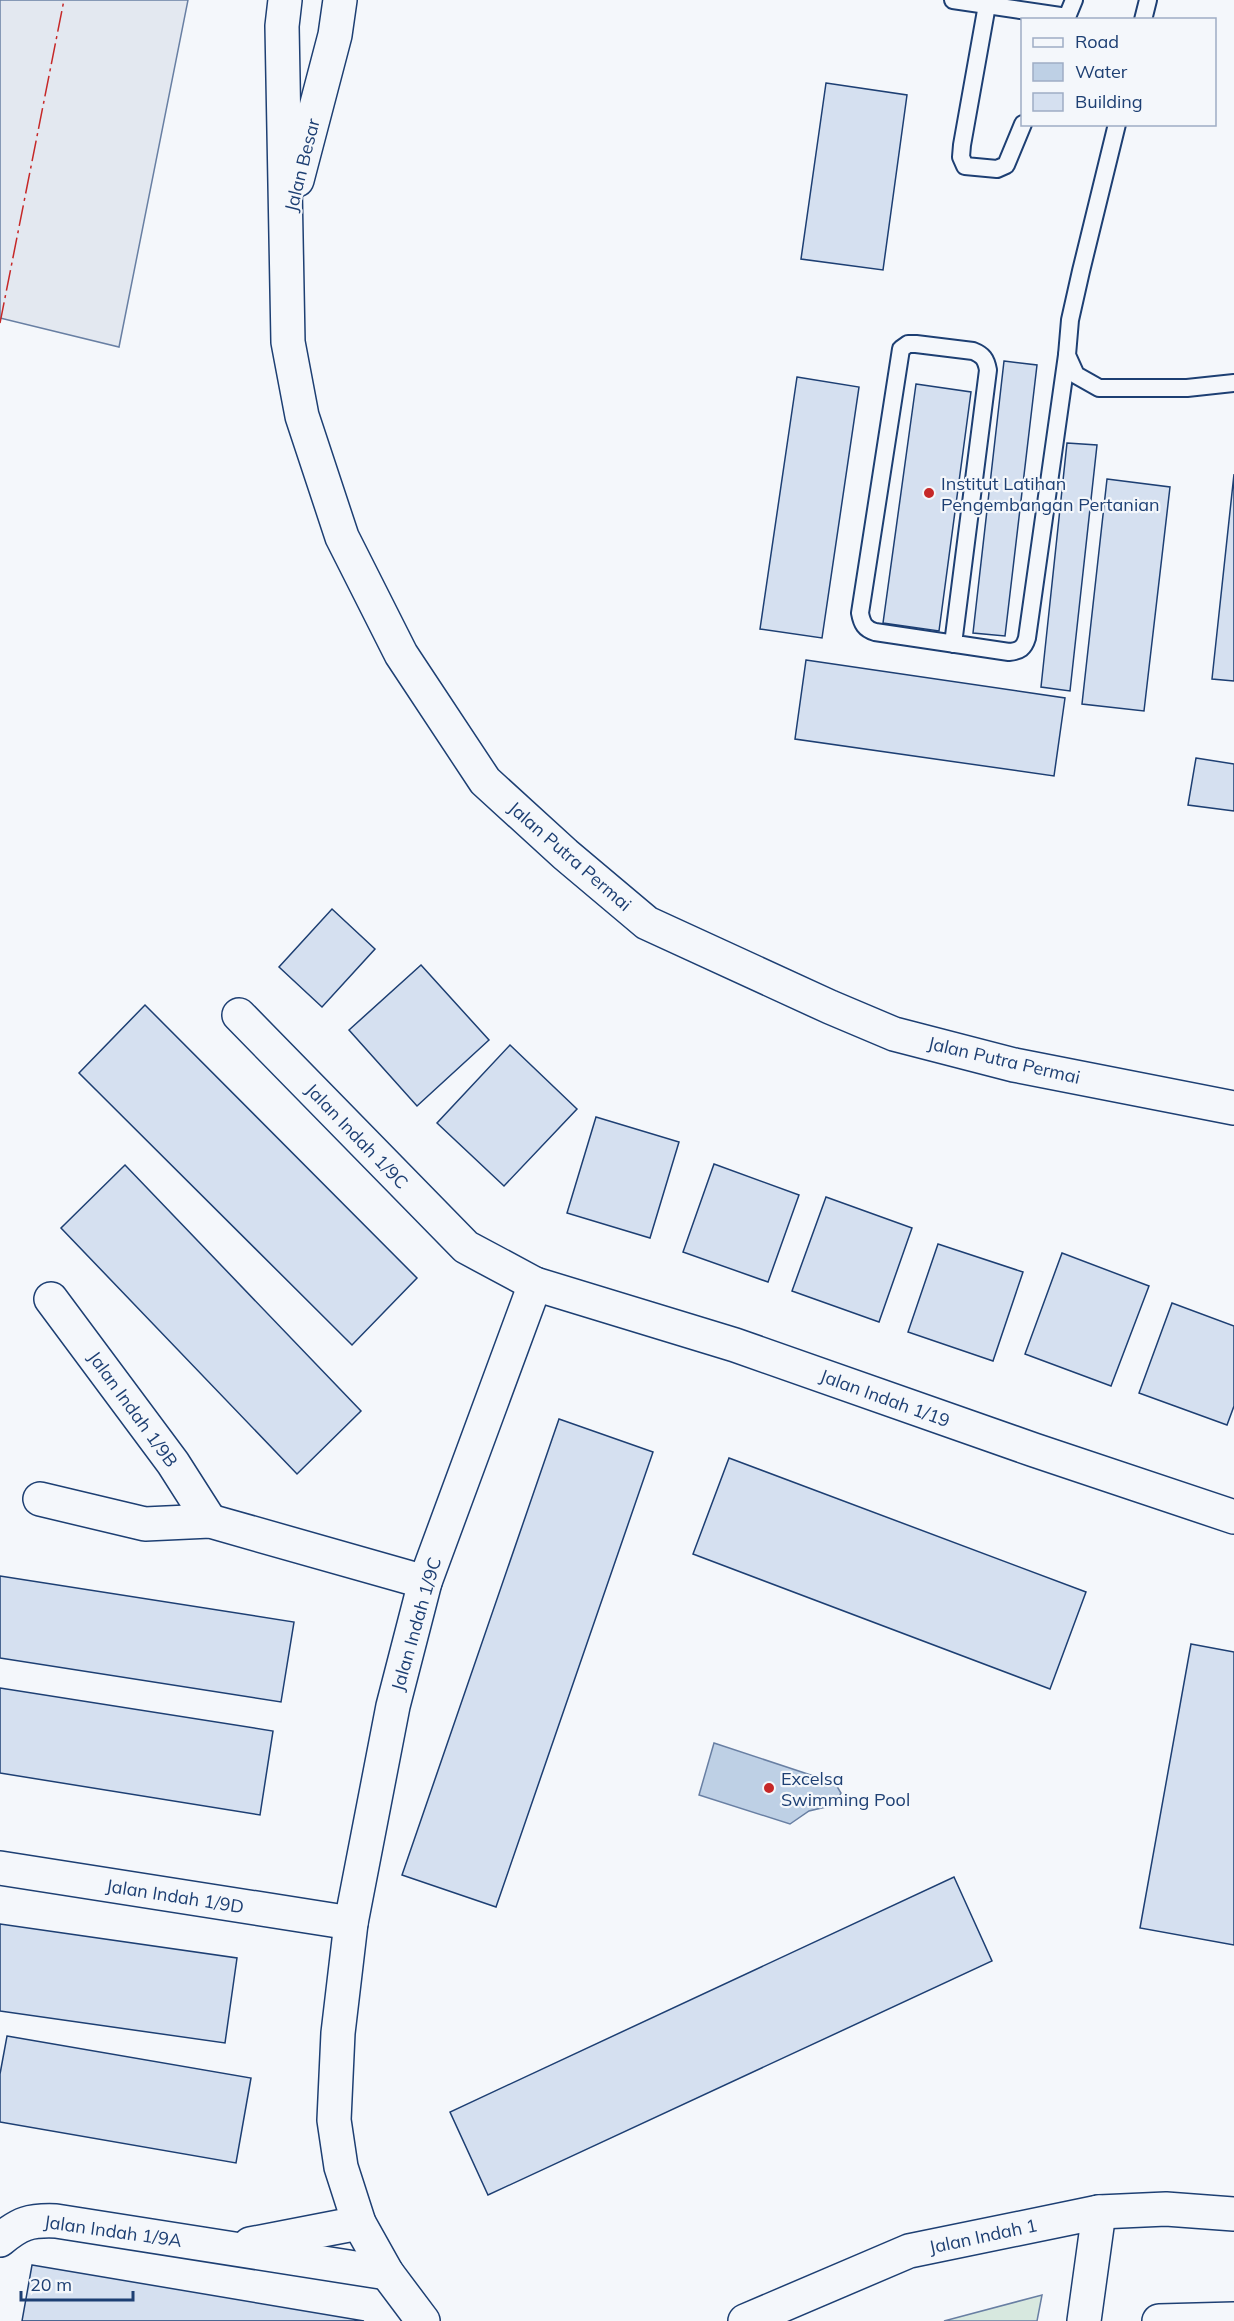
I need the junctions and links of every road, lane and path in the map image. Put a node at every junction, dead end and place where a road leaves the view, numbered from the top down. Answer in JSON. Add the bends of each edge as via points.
{"nodes":[{"id":1,"x":285,"y":0,"type":"edge"},
{"id":2,"x":340,"y":0,"type":"edge"},
{"id":3,"x":953,"y":0,"type":"edge"},
{"id":4,"x":1074,"y":0,"type":"edge"},
{"id":5,"x":1148,"y":0,"type":"edge"},
{"id":6,"x":987,"y":5,"type":"junction"},
{"id":7,"x":1066,"y":18,"type":"edge"},
{"id":8,"x":1144,"y":18,"type":"edge"},
{"id":9,"x":1022,"y":126,"type":"edge"},
{"id":10,"x":1116,"y":126,"type":"edge"},
{"id":11,"x":287,"y":220,"type":"junction"},
{"id":12,"x":1067,"y":355,"type":"junction"},
{"id":13,"x":1234,"y":383,"type":"edge"},
{"id":14,"x":953,"y":644,"type":"junction"},
{"id":15,"x":238,"y":1015,"type":"dead end"},
{"id":16,"x":1234,"y":1108,"type":"edge"},
{"id":17,"x":535,"y":1284,"type":"junction"},
{"id":18,"x":51,"y":1299,"type":"dead end"},
{"id":19,"x":40,"y":1499,"type":"dead end"},
{"id":20,"x":1234,"y":1517,"type":"edge"},
{"id":21,"x":210,"y":1521,"type":"junction"},
{"id":22,"x":425,"y":1582,"type":"junction"},
{"id":23,"x":0,"y":1868,"type":"edge"},
{"id":24,"x":351,"y":1923,"type":"junction"},
{"id":25,"x":1098,"y":2212,"type":"junction"},
{"id":26,"x":1234,"y":2214,"type":"edge"},
{"id":27,"x":359,"y":2223,"type":"junction"},
{"id":28,"x":0,"y":2240,"type":"edge"},
{"id":29,"x":231,"y":2248,"type":"junction"},
{"id":30,"x":387,"y":2272,"type":"junction"},
{"id":31,"x":1234,"y":2319,"type":"edge"},
{"id":32,"x":423,"y":2321,"type":"edge"},
{"id":33,"x":745,"y":2321,"type":"edge"},
{"id":34,"x":1084,"y":2321,"type":"edge"},
{"id":35,"x":1159,"y":2321,"type":"edge"}],
"edges":[{"from":1,"to":11,"type":"street","name":"Jalan Besar","via":[[282,26]]},
{"from":2,"to":11,"type":"street","name":"Jalan Besar","via":[[335,35]]},
{"from":3,"to":6,"type":"lane"},
{"from":4,"to":7,"type":"lane"},
{"from":5,"to":8,"type":"lane"},
{"from":6,"to":7,"type":"lane"},
{"from":6,"to":9,"type":"lane","via":[[962,145],[965,166],[997,169],[1006,165]]},
{"from":10,"to":12,"type":"lane","via":[[1080,271]]},
{"from":11,"to":16,"type":"street","name":"Jalan Putra Permai","via":[[288,342],[302,416],[342,537],[401,654],[484,780],[647,923],[819,1002],[894,1034],[1014,1065]]},
{"from":12,"to":13,"type":"lane","via":[[1076,375],[1099,388],[1187,388]]},
{"from":12,"to":14,"type":"lane","via":[[1024,646],[1009,652]]},
{"from":14,"to":14,"type":"lane","via":[[875,632],[867,629],[860,614],[898,358],[908,344],[973,351],[987,361]]},
{"from":15,"to":17,"type":"street","name":"Jalan Indah 1/9C","via":[[466,1247]]},
{"from":17,"to":20,"type":"street","name":"Jalan Indah 1/19","via":[[735,1345]]},
{"from":17,"to":22,"type":"street","name":"Jalan Indah 1/9C"},
{"from":18,"to":21,"type":"street","name":"Jalan Indah 1/9B","via":[[173,1463]]},
{"from":19,"to":21,"type":"street","via":[[145,1524]]},
{"from":21,"to":22,"type":"street"},
{"from":22,"to":24,"type":"street","name":"Jalan Indah 1/9C","via":[[393,1706]]},
{"from":23,"to":24,"type":"street","name":"Jalan Indah 1/9D"},
{"from":24,"to":27,"type":"street","name":"Jalan Indah 1/9C","via":[[338,2033],[334,2120],[341,2167]]},
{"from":25,"to":26,"type":"street","name":"Jalan Indah 1","via":[[1166,2209]]},
{"from":25,"to":33,"type":"street","name":"Jalan Indah 1","via":[[909,2252]]},
{"from":25,"to":34,"type":"street"},
{"from":27,"to":29,"type":"street","name":"Jalan Indah 1/9A"},
{"from":27,"to":30,"type":"street","name":"Jalan Indah 1/9C"},
{"from":28,"to":29,"type":"street","name":"Jalan Indah 1/9A","via":[[16,2226],[56,2221]]},
{"from":29,"to":30,"type":"street","name":"Jalan Indah 1/9A"},
{"from":30,"to":32,"type":"street","name":"Jalan Indah 1/9C"},
{"from":31,"to":35,"type":"street"}]}
